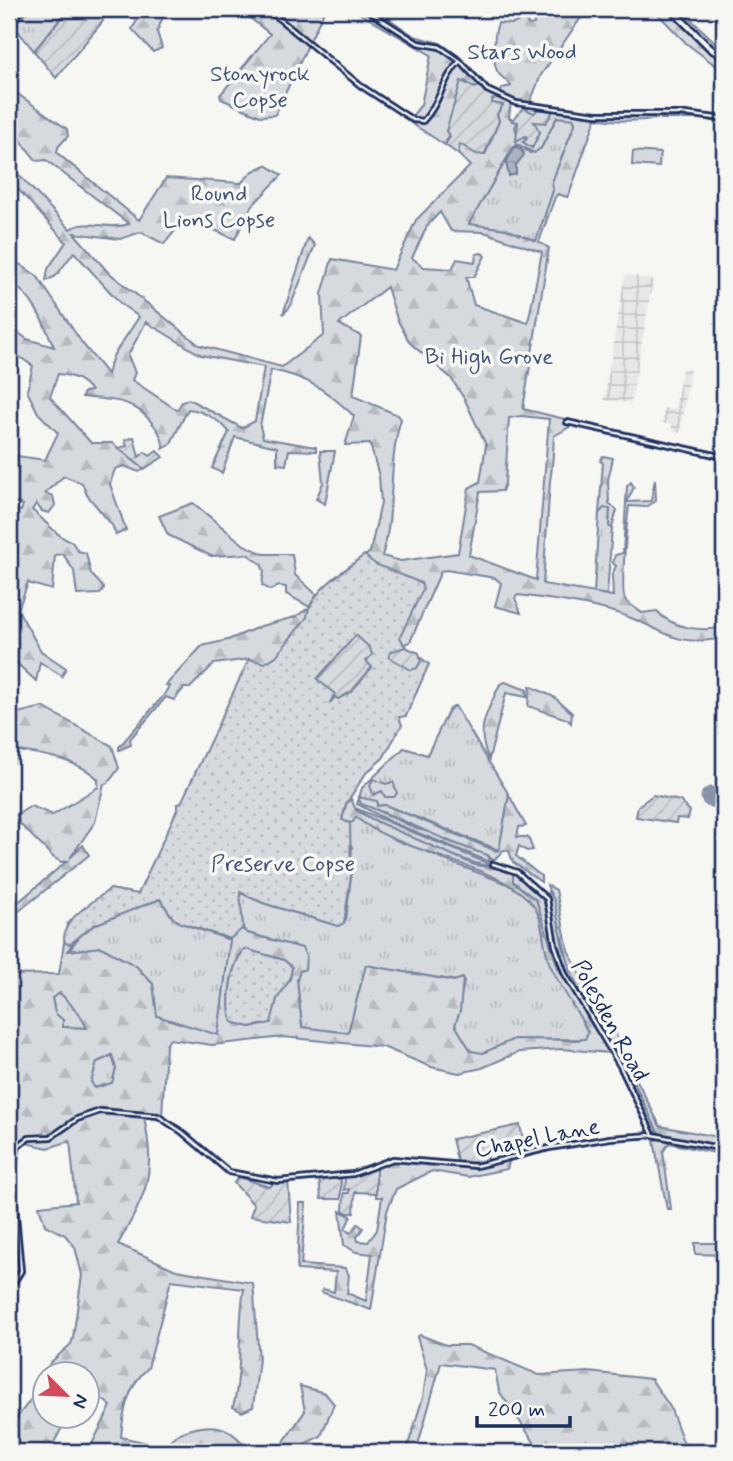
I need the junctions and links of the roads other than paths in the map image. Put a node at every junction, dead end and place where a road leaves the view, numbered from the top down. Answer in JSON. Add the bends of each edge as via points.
{"nodes":[{"id":1,"x":25,"y":9,"type":"edge"},
{"id":2,"x":267,"y":9,"type":"edge"},
{"id":3,"x":365,"y":9,"type":"edge"},
{"id":4,"x":671,"y":9,"type":"edge"},
{"id":5,"x":9,"y":19,"type":"edge"},
{"id":6,"x":724,"y":57,"type":"edge"},
{"id":7,"x":460,"y":61,"type":"junction"},
{"id":8,"x":724,"y":119,"type":"edge"},
{"id":9,"x":567,"y":422,"type":"dead end"},
{"id":10,"x":724,"y":457,"type":"edge"},
{"id":11,"x":493,"y":864,"type":"dead end"},
{"id":12,"x":653,"y":1135,"type":"junction"},
{"id":13,"x":724,"y":1149,"type":"edge"},
{"id":14,"x":9,"y":1290,"type":"edge"}],
"edges":[{"from":1,"to":5,"type":"street"},
{"from":2,"to":7,"type":"street","via":[[361,86],[413,120],[423,121],[432,112],[445,79]]},
{"from":3,"to":7,"type":"street","via":[[418,43],[440,47]]},
{"from":4,"to":6,"type":"street"},
{"from":7,"to":8,"type":"street","via":[[486,90],[523,104],[596,114]]},
{"from":9,"to":10,"type":"street"},
{"from":11,"to":12,"type":"street","name":"Polesden Road","via":[[517,872],[547,900],[565,974],[620,1066]]},
{"from":12,"to":13,"type":"street","name":"Chapel Lane"},
{"from":12,"to":14,"type":"street","name":"Chapel Lane","via":[[549,1148],[475,1166],[393,1159],[353,1174],[278,1181],[229,1172],[158,1116],[100,1111],[77,1119],[51,1137],[24,1139],[15,1155],[21,1271]]}]}
